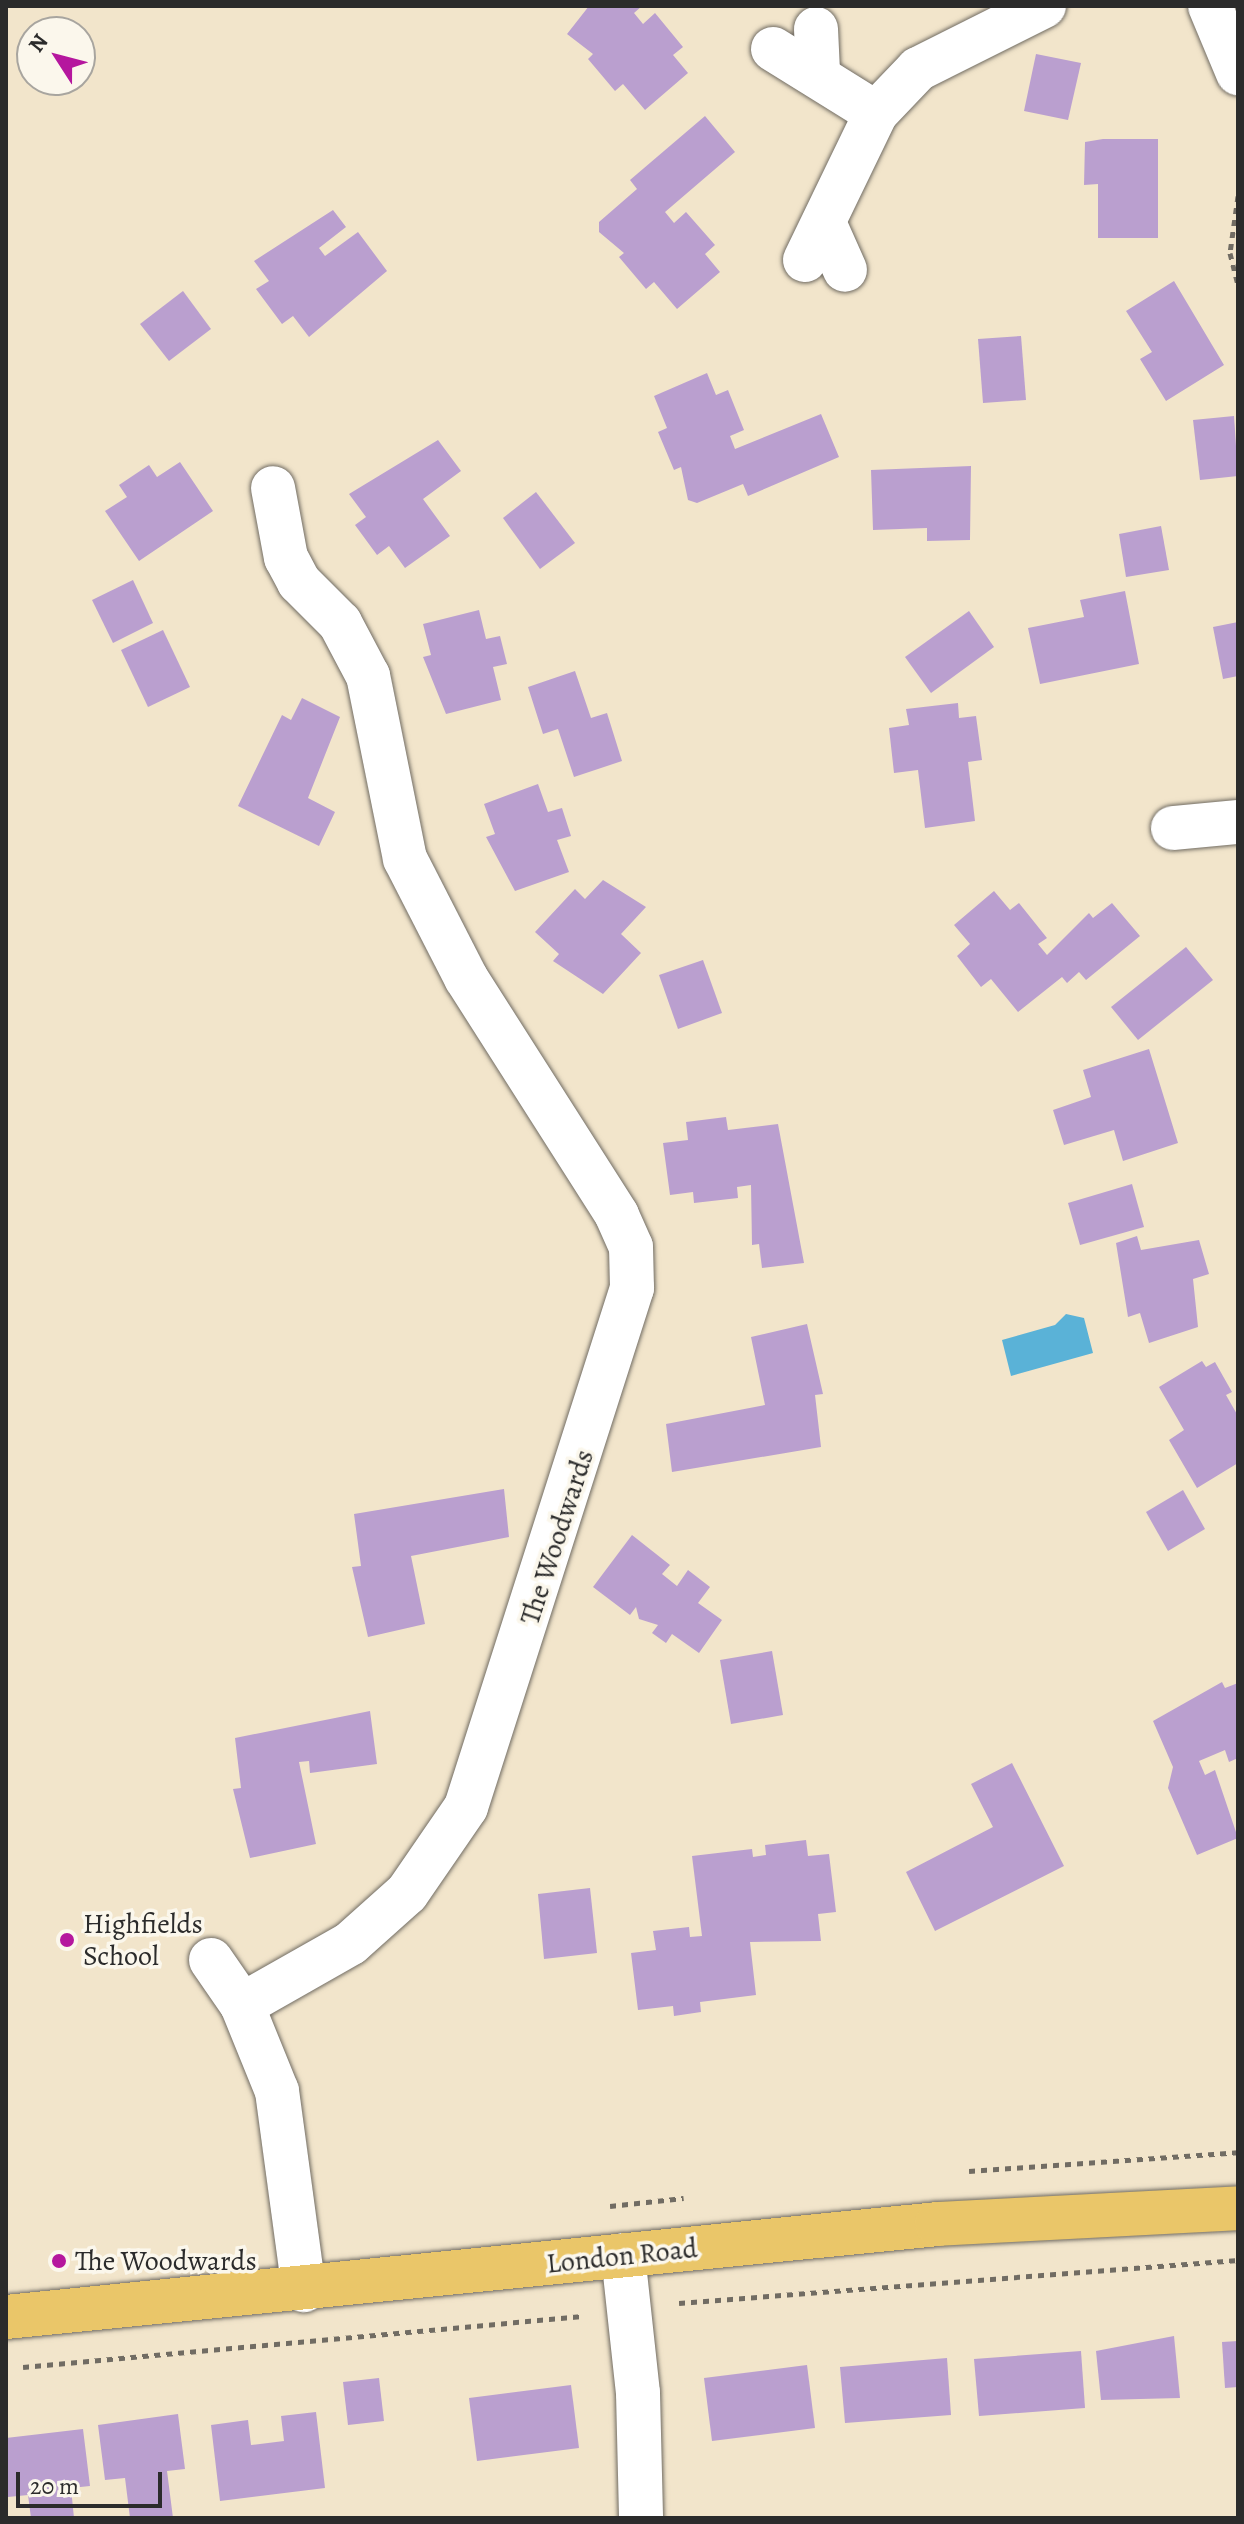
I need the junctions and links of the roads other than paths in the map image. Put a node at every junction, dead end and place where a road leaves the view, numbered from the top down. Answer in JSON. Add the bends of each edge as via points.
{"nodes":[{"id":1,"x":1044,"y":6,"type":"edge"},
{"id":2,"x":1210,"y":6,"type":"edge"},
{"id":3,"x":816,"y":29,"type":"dead end"},
{"id":4,"x":773,"y":49,"type":"dead end"},
{"id":5,"x":818,"y":72,"type":"junction"},
{"id":6,"x":1238,"y":73,"type":"edge"},
{"id":7,"x":876,"y":113,"type":"junction"},
{"id":8,"x":817,"y":244,"type":"dead end"},
{"id":9,"x":273,"y":488,"type":"dead end"},
{"id":10,"x":1238,"y":822,"type":"edge"},
{"id":11,"x":1173,"y":828,"type":"dead end"},
{"id":12,"x":211,"y":1960,"type":"dead end"},
{"id":13,"x":242,"y":2005,"type":"junction"},
{"id":14,"x":1238,"y":2208,"type":"edge"},
{"id":15,"x":623,"y":2255,"type":"junction"},
{"id":16,"x":304,"y":2290,"type":"junction"},
{"id":17,"x":6,"y":2317,"type":"edge"},
{"id":18,"x":641,"y":2518,"type":"edge"}],
"edges":[{"from":1,"to":7,"type":"street","via":[[918,69]]},
{"from":2,"to":6,"type":"street"},
{"from":3,"to":5,"type":"street"},
{"from":4,"to":5,"type":"street"},
{"from":5,"to":7,"type":"street"},
{"from":7,"to":8,"type":"street"},
{"from":9,"to":13,"type":"street","name":"The Woodwards","via":[[286,558],[299,582],[340,623],[368,676],[405,859],[481,1001],[521,1055],[631,1247],[621,1337],[466,1807],[407,1893],[351,1943]]},
{"from":10,"to":11,"type":"street"},
{"from":12,"to":13,"type":"street"},
{"from":13,"to":16,"type":"street","via":[[287,2132]]},
{"from":14,"to":15,"type":"main road","name":"London Road","via":[[937,2224]]},
{"from":15,"to":16,"type":"main road","name":"London Road"},
{"from":15,"to":18,"type":"street","via":[[638,2393]]},
{"from":16,"to":17,"type":"main road","name":"London Road"}]}
